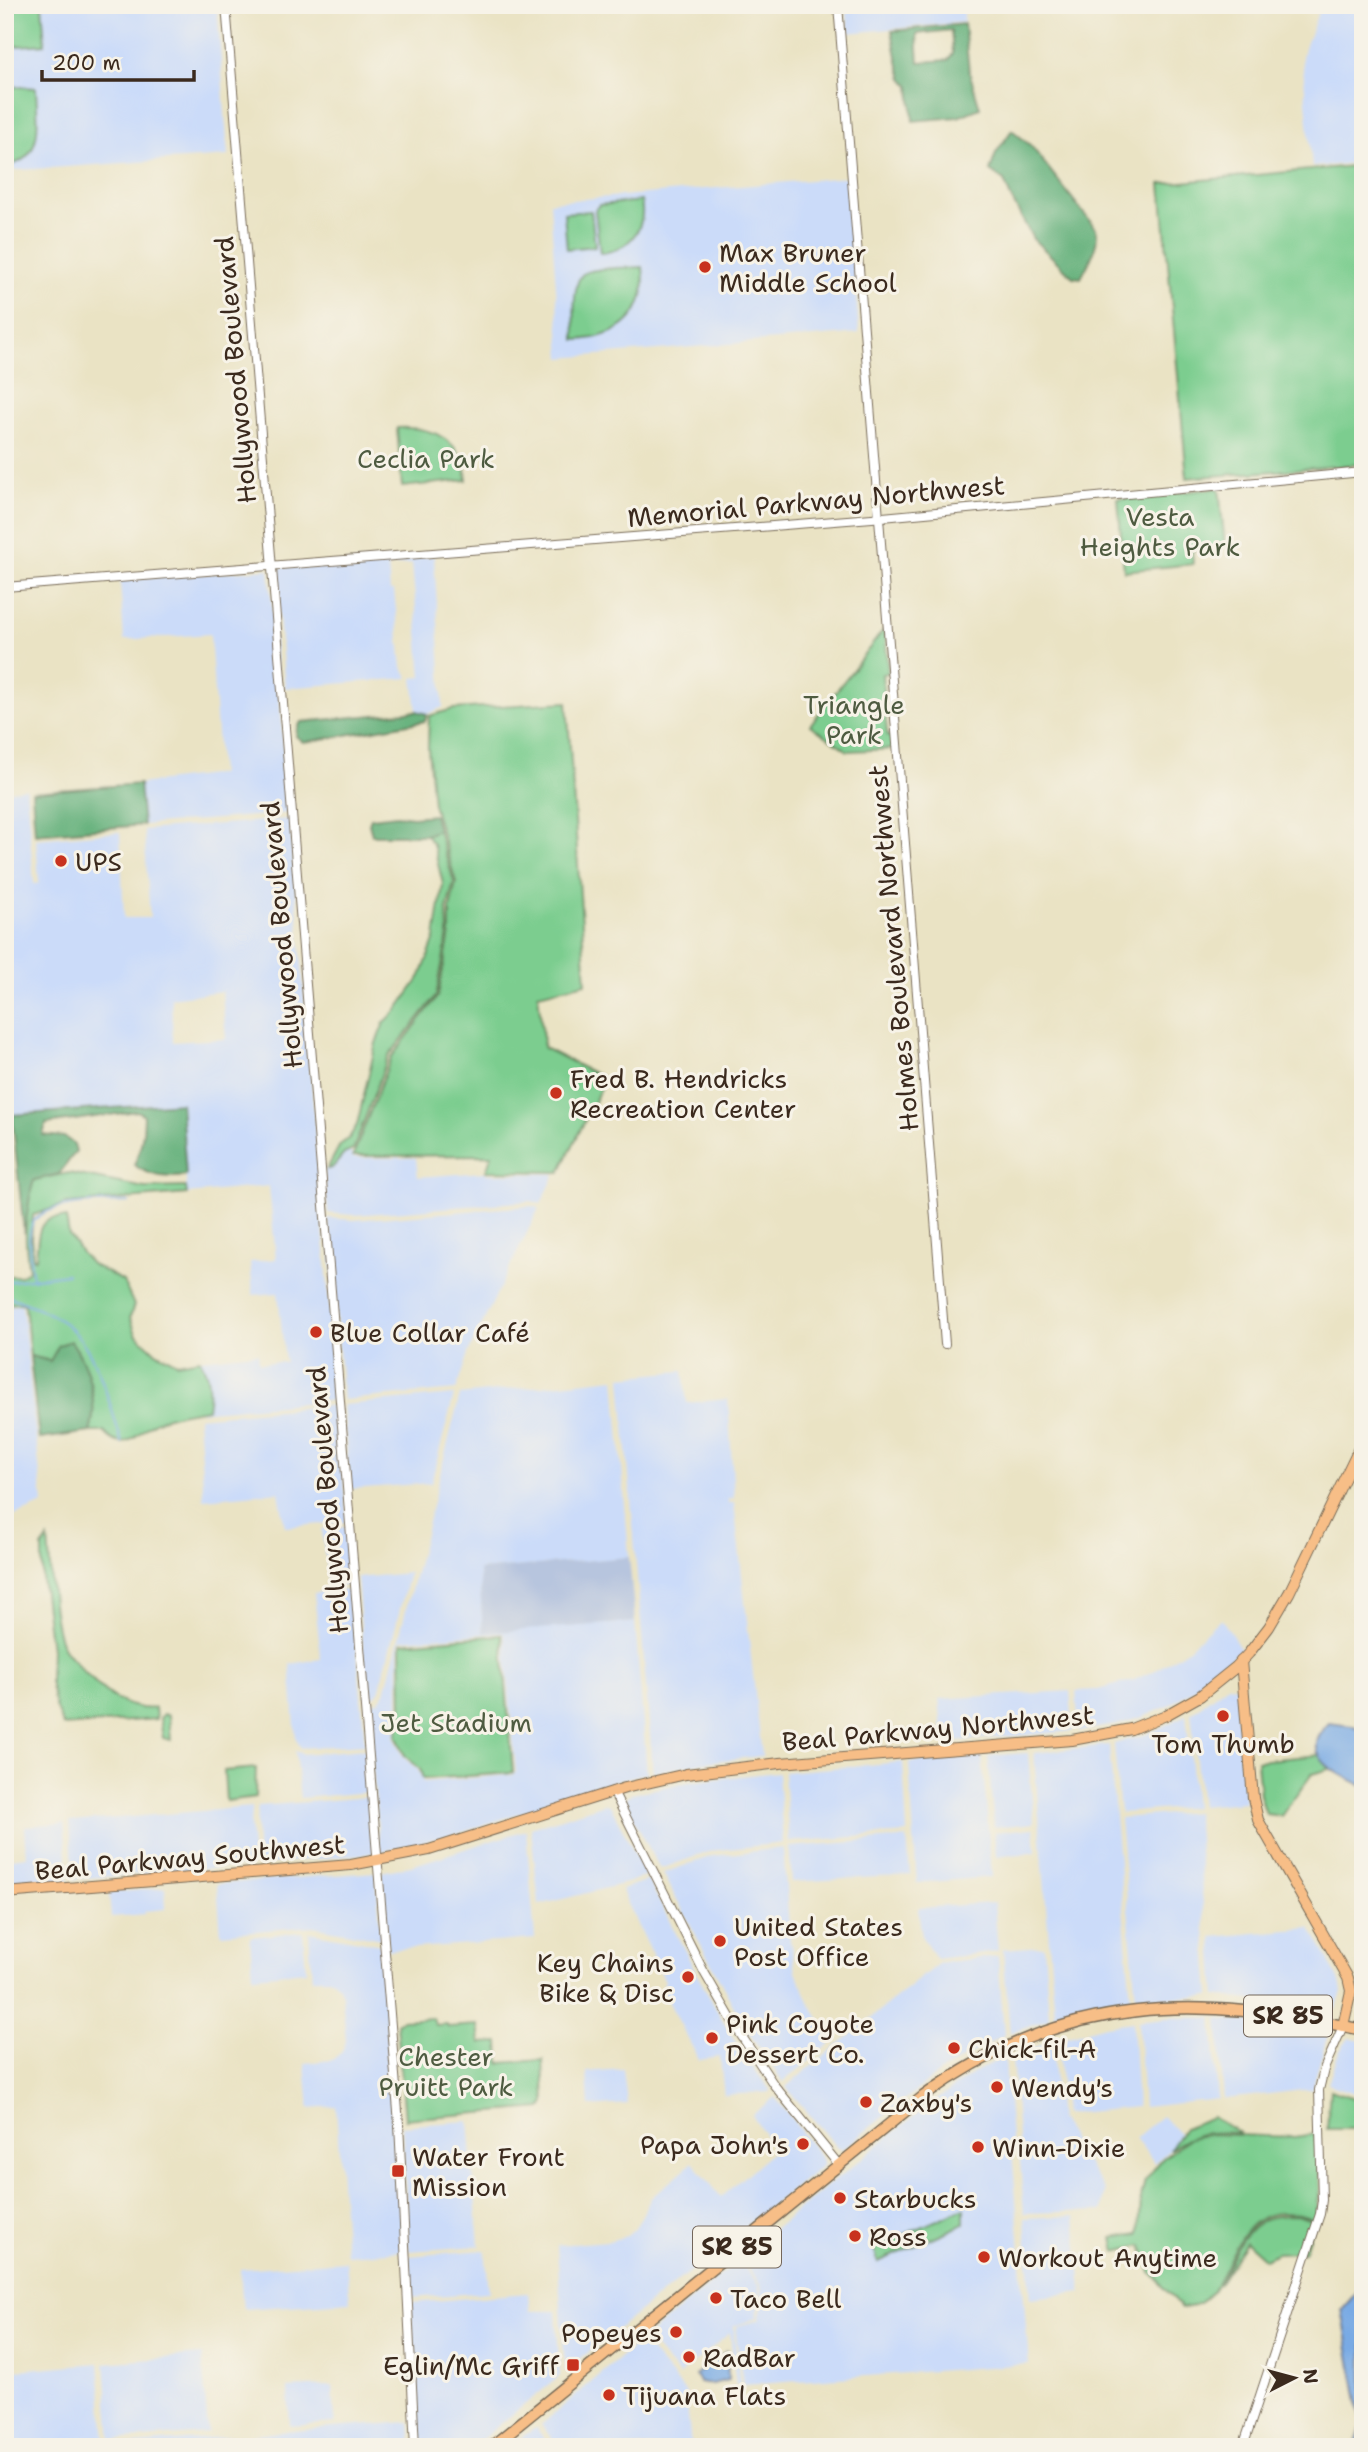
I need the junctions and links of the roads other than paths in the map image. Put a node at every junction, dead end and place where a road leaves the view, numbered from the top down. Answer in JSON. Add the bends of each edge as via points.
{"nodes":[{"id":1,"x":226,"y":5,"type":"edge"},
{"id":2,"x":838,"y":5,"type":"edge"},
{"id":3,"x":1363,"y":472,"type":"edge"},
{"id":4,"x":879,"y":517,"type":"junction"},
{"id":5,"x":272,"y":566,"type":"junction"},
{"id":6,"x":5,"y":587,"type":"edge"},
{"id":7,"x":945,"y":1344,"type":"dead end"},
{"id":8,"x":1363,"y":1440,"type":"edge"},
{"id":9,"x":1241,"y":1661,"type":"junction"},
{"id":10,"x":613,"y":1791,"type":"junction"},
{"id":11,"x":377,"y":1861,"type":"junction"},
{"id":12,"x":5,"y":1893,"type":"edge"},
{"id":13,"x":1343,"y":2026,"type":"junction"},
{"id":14,"x":1363,"y":2030,"type":"edge"},
{"id":15,"x":839,"y":2165,"type":"junction"},
{"id":16,"x":415,"y":2447,"type":"edge"},
{"id":17,"x":491,"y":2447,"type":"edge"},
{"id":18,"x":1243,"y":2447,"type":"edge"}],
"edges":[{"from":1,"to":5,"type":"street","name":"Hollywood Boulevard"},
{"from":2,"to":4,"type":"street","name":"Holmes Boulevard Northwest"},
{"from":3,"to":4,"type":"street","name":"Memorial Parkway Northwest"},
{"from":4,"to":5,"type":"street","name":"Memorial Parkway Northwest"},
{"from":4,"to":7,"type":"street","name":"Holmes Boulevard Northwest"},
{"from":5,"to":6,"type":"street","name":"Memorial Parkway Northwest"},
{"from":5,"to":11,"type":"street","name":"Hollywood Boulevard"},
{"from":8,"to":9,"type":"main road","name":"Beal Parkway Northwest","via":[[1280,1611]]},
{"from":9,"to":10,"type":"main road","name":"Beal Parkway Northwest","via":[[1185,1705],[1110,1734],[718,1769]]},
{"from":9,"to":13,"type":"main road","via":[[1258,1820],[1348,1978],[1351,1991]]},
{"from":10,"to":11,"type":"main road","name":"Beal Parkway Northwest","via":[[454,1843]]},
{"from":10,"to":15,"type":"street","via":[[730,2018],[778,2090]]},
{"from":11,"to":12,"type":"main road","name":"Beal Parkway Southwest"},
{"from":11,"to":16,"type":"street","name":"Hollywood Boulevard","via":[[404,2182]]},
{"from":13,"to":14,"type":"highway","number":"SR 85"},
{"from":13,"to":15,"type":"highway","number":"SR 85","via":[[1214,2007],[1159,2008],[1088,2019],[1008,2046],[964,2070],[924,2096]]},
{"from":13,"to":18,"type":"street","via":[[1319,2090],[1320,2214]]},
{"from":15,"to":17,"type":"highway","number":"SR 85"}]}
